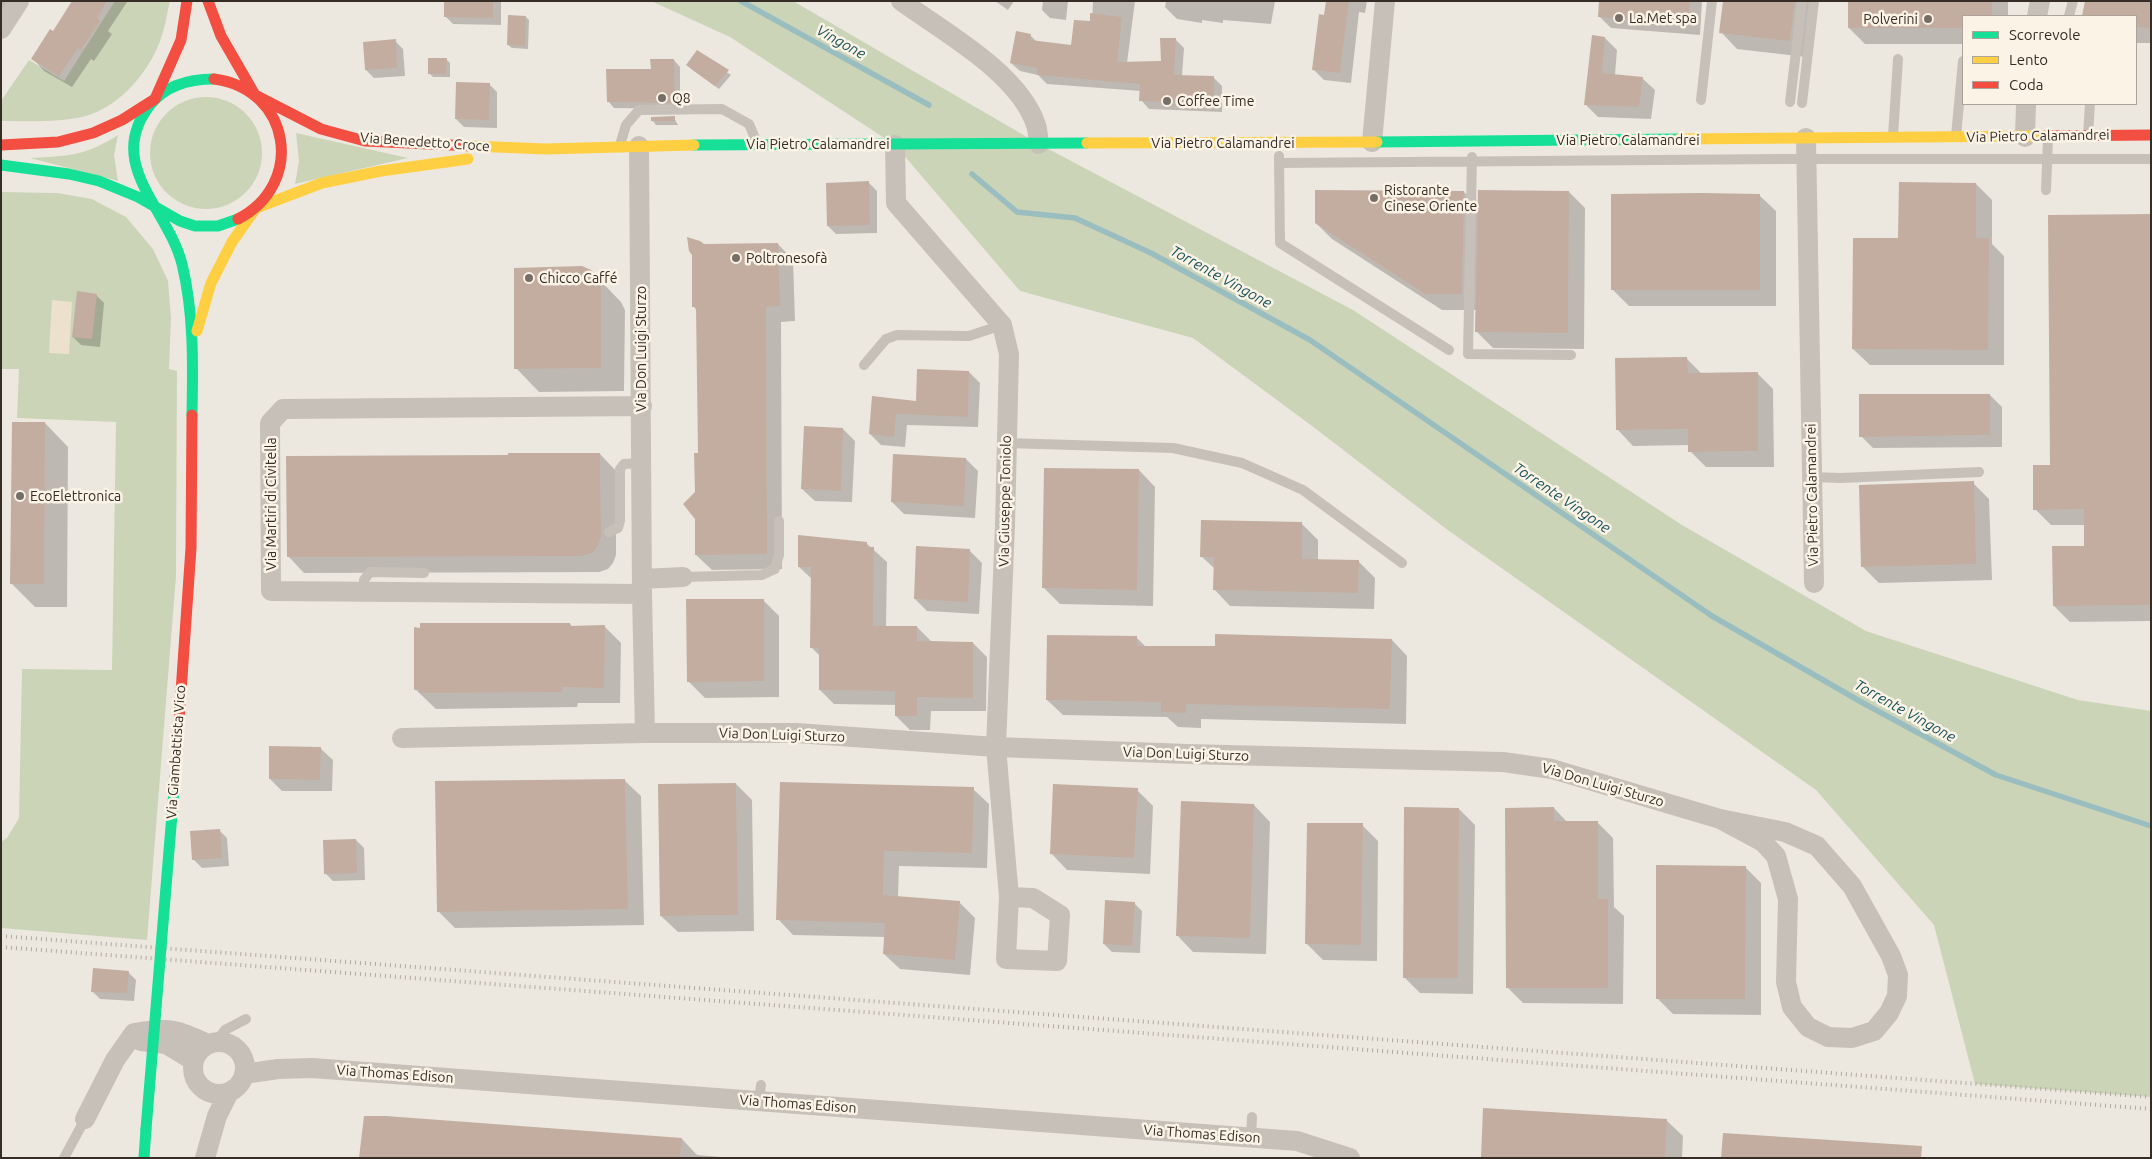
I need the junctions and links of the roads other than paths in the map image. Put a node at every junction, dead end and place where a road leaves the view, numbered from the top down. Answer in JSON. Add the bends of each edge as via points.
{"nodes":[{"id":1,"x":19,"y":1,"type":"edge"},
{"id":2,"x":187,"y":1,"type":"edge"},
{"id":3,"x":208,"y":1,"type":"edge"},
{"id":4,"x":900,"y":1,"type":"edge"},
{"id":5,"x":1385,"y":1,"type":"edge"},
{"id":6,"x":1712,"y":1,"type":"edge"},
{"id":7,"x":1802,"y":1,"type":"edge"},
{"id":8,"x":1814,"y":1,"type":"edge"},
{"id":9,"x":2040,"y":1,"type":"edge"},
{"id":10,"x":2073,"y":1,"type":"edge"},
{"id":11,"x":2037,"y":15,"type":"edge"},
{"id":12,"x":2069,"y":15,"type":"edge"},
{"id":13,"x":1,"y":29,"type":"edge"},
{"id":14,"x":1898,"y":60,"type":"dead end"},
{"id":15,"x":1962,"y":72,"type":"edge"},
{"id":16,"x":255,"y":95,"type":"junction"},
{"id":17,"x":155,"y":98,"type":"junction"},
{"id":18,"x":1701,"y":100,"type":"dead end"},
{"id":19,"x":1790,"y":102,"type":"dead end"},
{"id":20,"x":1802,"y":103,"type":"dead end"},
{"id":21,"x":2026,"y":105,"type":"edge"},
{"id":22,"x":2090,"y":105,"type":"edge"},
{"id":23,"x":2151,"y":135,"type":"edge"},
{"id":24,"x":2048,"y":136,"type":"junction"},
{"id":25,"x":2088,"y":136,"type":"junction"},
{"id":26,"x":1893,"y":137,"type":"junction"},
{"id":27,"x":1956,"y":137,"type":"junction"},
{"id":28,"x":2025,"y":137,"type":"junction"},
{"id":29,"x":1806,"y":138,"type":"junction"},
{"id":30,"x":1470,"y":141,"type":"junction"},
{"id":31,"x":1372,"y":142,"type":"junction"},
{"id":32,"x":1280,"y":143,"type":"junction"},
{"id":33,"x":758,"y":144,"type":"junction"},
{"id":34,"x":1039,"y":144,"type":"junction"},
{"id":35,"x":1,"y":145,"type":"edge"},
{"id":36,"x":902,"y":145,"type":"junction"},
{"id":37,"x":619,"y":146,"type":"junction"},
{"id":38,"x":639,"y":146,"type":"junction"},
{"id":39,"x":545,"y":149,"type":"junction"},
{"id":40,"x":2151,"y":159,"type":"edge"},
{"id":41,"x":1806,"y":160,"type":"junction"},
{"id":42,"x":2047,"y":160,"type":"junction"},
{"id":43,"x":1472,"y":161,"type":"junction"},
{"id":44,"x":1279,"y":163,"type":"junction"},
{"id":45,"x":1,"y":165,"type":"edge"},
{"id":46,"x":2046,"y":190,"type":"dead end"},
{"id":47,"x":155,"y":205,"type":"junction"},
{"id":48,"x":256,"y":208,"type":"junction"},
{"id":49,"x":1002,"y":325,"type":"junction"},
{"id":50,"x":193,"y":345,"type":"junction"},
{"id":51,"x":1449,"y":350,"type":"dead end"},
{"id":52,"x":1570,"y":355,"type":"dead end"},
{"id":53,"x":864,"y":365,"type":"dead end"},
{"id":54,"x":642,"y":406,"type":"junction"},
{"id":55,"x":1006,"y":443,"type":"junction"},
{"id":56,"x":642,"y":463,"type":"junction"},
{"id":57,"x":1979,"y":472,"type":"dead end"},
{"id":58,"x":1812,"y":476,"type":"junction"},
{"id":59,"x":779,"y":521,"type":"dead end"},
{"id":60,"x":608,"y":532,"type":"dead end"},
{"id":61,"x":1402,"y":562,"type":"dead end"},
{"id":62,"x":424,"y":572,"type":"dead end"},
{"id":63,"x":683,"y":577,"type":"joint"},
{"id":64,"x":1814,"y":583,"type":"dead end"},
{"id":65,"x":642,"y":586,"type":"junction"},
{"id":66,"x":365,"y":592,"type":"junction"},
{"id":67,"x":645,"y":733,"type":"junction"},
{"id":68,"x":402,"y":738,"type":"dead end"},
{"id":69,"x":996,"y":747,"type":"junction"},
{"id":70,"x":1720,"y":819,"type":"junction"},
{"id":71,"x":1009,"y":897,"type":"dead end"},
{"id":72,"x":246,"y":1019,"type":"dead end"},
{"id":73,"x":212,"y":1043,"type":"junction"},
{"id":74,"x":238,"y":1051,"type":"junction"},
{"id":75,"x":115,"y":1060,"type":"junction"},
{"id":76,"x":194,"y":1061,"type":"junction"},
{"id":77,"x":312,"y":1068,"type":"junction"},
{"id":78,"x":244,"y":1074,"type":"junction"},
{"id":79,"x":229,"y":1092,"type":"junction"},
{"id":80,"x":1252,"y":1117,"type":"dead end"},
{"id":81,"x":85,"y":1119,"type":"joint"},
{"id":82,"x":1251,"y":1137,"type":"junction"},
{"id":83,"x":64,"y":1158,"type":"edge"},
{"id":84,"x":144,"y":1158,"type":"edge"},
{"id":85,"x":205,"y":1158,"type":"edge"},
{"id":86,"x":1350,"y":1158,"type":"edge"}],
"edges":[{"from":1,"to":13,"type":"street"},
{"from":2,"to":17,"type":"main road","via":[[181,40]]},
{"from":3,"to":16,"type":"main road","via":[[221,36]]},
{"from":4,"to":34,"type":"street","via":[[999,71],[1022,99],[1036,124]]},
{"from":5,"to":31,"type":"street"},
{"from":6,"to":18,"type":"lane"},
{"from":7,"to":19,"type":"lane"},
{"from":8,"to":20,"type":"lane"},
{"from":9,"to":11,"type":"street"},
{"from":10,"to":12,"type":"lane"},
{"from":14,"to":26,"type":"lane"},
{"from":15,"to":27,"type":"lane"},
{"from":16,"to":17,"type":"main road","name":"Via Benedetto Croce","via":[[236,84],[208,78],[173,86]]},
{"from":16,"to":39,"type":"main road","name":"Via Benedetto Croce","via":[[321,129],[365,141]]},
{"from":16,"to":48,"type":"main road","name":"Via Benedetto Croce","via":[[278,127],[282,146],[277,178]]},
{"from":17,"to":35,"type":"main road","name":"Via Benedetto Croce","via":[[122,120],[92,133],[58,142]]},
{"from":17,"to":47,"type":"main road","name":"Via Benedetto Croce","via":[[143,114],[132,150],[140,182]]},
{"from":21,"to":28,"type":"street"},
{"from":22,"to":25,"type":"lane"},
{"from":23,"to":25,"type":"main road","name":"Via Pietro Calamandrei"},
{"from":24,"to":25,"type":"main road","name":"Via Pietro Calamandrei"},
{"from":24,"to":28,"type":"main road","name":"Via Pietro Calamandrei"},
{"from":24,"to":42,"type":"lane"},
{"from":26,"to":27,"type":"main road","name":"Via Pietro Calamandrei"},
{"from":26,"to":29,"type":"main road","name":"Via Pietro Calamandrei"},
{"from":27,"to":28,"type":"main road","name":"Via Pietro Calamandrei"},
{"from":29,"to":30,"type":"main road","name":"Via Pietro Calamandrei"},
{"from":29,"to":41,"type":"street","name":"Via Pietro Calamandrei"},
{"from":30,"to":31,"type":"main road","name":"Via Pietro Calamandrei"},
{"from":30,"to":43,"type":"lane"},
{"from":31,"to":32,"type":"main road","name":"Via Pietro Calamandrei"},
{"from":32,"to":34,"type":"main road","name":"Via Pietro Calamandrei"},
{"from":32,"to":44,"type":"lane"},
{"from":33,"to":36,"type":"main road","name":"Via Pietro Calamandrei"},
{"from":33,"to":37,"type":"lane","via":[[749,124],[722,109],[639,110],[626,125]]},
{"from":33,"to":38,"type":"main road","name":"Via Pietro Calamandrei"},
{"from":34,"to":36,"type":"main road","name":"Via Pietro Calamandrei"},
{"from":36,"to":49,"type":"street","name":"Via Giuseppe Toniolo","via":[[896,204]]},
{"from":37,"to":38,"type":"main road","name":"Via Benedetto Croce"},
{"from":37,"to":39,"type":"main road","name":"Via Benedetto Croce"},
{"from":38,"to":54,"type":"street","name":"Via Don Luigi Sturzo"},
{"from":39,"to":48,"type":"main road","name":"Via Benedetto Croce","via":[[322,183]]},
{"from":40,"to":42,"type":"lane"},
{"from":41,"to":42,"type":"lane"},
{"from":41,"to":43,"type":"lane"},
{"from":41,"to":58,"type":"street","name":"Via Pietro Calamandrei"},
{"from":42,"to":46,"type":"lane"},
{"from":43,"to":44,"type":"lane"},
{"from":43,"to":52,"type":"lane","via":[[1468,354]]},
{"from":44,"to":51,"type":"lane","via":[[1280,243]]},
{"from":45,"to":47,"type":"main road","name":"Via Benedetto Croce","via":[[92,180]]},
{"from":47,"to":48,"type":"main road","name":"Via Benedetto Croce","via":[[185,223],[202,226],[230,223]]},
{"from":47,"to":50,"type":"main road","name":"Via Giambattista Vico","via":[[173,237],[186,280]]},
{"from":48,"to":50,"type":"main road","name":"Via Giambattista Vico","via":[[232,242],[211,283]]},
{"from":49,"to":53,"type":"lane","via":[[969,336],[897,335],[886,339]]},
{"from":49,"to":55,"type":"street","name":"Via Giuseppe Toniolo","via":[[1009,354]]},
{"from":50,"to":84,"type":"main road","name":"Via Giambattista Vico","bridge":true,"via":[[191,545]]},
{"from":54,"to":56,"type":"street","name":"Via Don Luigi Sturzo"},
{"from":54,"to":66,"type":"street","name":"Via Martiri di Civitella","via":[[283,409],[270,423],[271,592]]},
{"from":55,"to":61,"type":"lane","via":[[1173,448],[1242,463],[1302,490]]},
{"from":55,"to":69,"type":"street","name":"Via Giuseppe Toniolo"},
{"from":56,"to":60,"type":"lane","via":[[624,464],[620,469],[620,521],[618,528]]},
{"from":56,"to":65,"type":"street","name":"Via Don Luigi Sturzo"},
{"from":57,"to":58,"type":"lane","via":[[1841,478]]},
{"from":58,"to":64,"type":"street","name":"Via Pietro Calamandrei"},
{"from":59,"to":63,"type":"lane","via":[[779,556],[775,569],[762,574]]},
{"from":62,"to":66,"type":"lane","via":[[370,572],[364,580]]},
{"from":63,"to":65,"type":"street","name":"Via Martiri di Civitella"},
{"from":65,"to":66,"type":"street","name":"Via Martiri di Civitella"},
{"from":65,"to":67,"type":"street","name":"Via Don Luigi Sturzo"},
{"from":67,"to":68,"type":"street","name":"Via Don Luigi Sturzo"},
{"from":67,"to":69,"type":"street","name":"Via Don Luigi Sturzo","via":[[796,733]]},
{"from":69,"to":70,"type":"street","name":"Via Don Luigi Sturzo","via":[[1503,762],[1552,769]]},
{"from":69,"to":71,"type":"street","name":"Via Giuseppe Toniolo"},
{"from":70,"to":70,"type":"street","name":"Via Don Luigi Sturzo","via":[[1763,842],[1776,856],[1788,899],[1786,982],[1792,1007],[1808,1027],[1828,1037],[1852,1038],[1874,1031],[1889,1013],[1897,996],[1898,975],[1852,886],[1816,846],[1785,832]]},
{"from":72,"to":73,"type":"lane","via":[[224,1030]]},
{"from":73,"to":74,"type":"street","via":[[232,1046]]},
{"from":73,"to":75,"type":"street","via":[[178,1030],[161,1028],[134,1033]]},
{"from":73,"to":76,"type":"street","via":[[201,1050]]},
{"from":74,"to":77,"type":"street"},
{"from":74,"to":78,"type":"street"},
{"from":75,"to":76,"type":"street","via":[[140,1041],[166,1044]]},
{"from":75,"to":81,"type":"street"},
{"from":76,"to":79,"type":"street","via":[[194,1074],[203,1089],[211,1093]]},
{"from":77,"to":78,"type":"street","name":"Via Thomas Edison"},
{"from":77,"to":82,"type":"street","name":"Via Thomas Edison","via":[[760,1093],[831,1103]]},
{"from":78,"to":79,"type":"street","via":[[236,1088]]},
{"from":79,"to":85,"type":"street","via":[[217,1116]]},
{"from":80,"to":82,"type":"lane"},
{"from":81,"to":83,"type":"lane"},
{"from":82,"to":86,"type":"street","name":"Via Thomas Edison","via":[[1297,1141]]}]}
